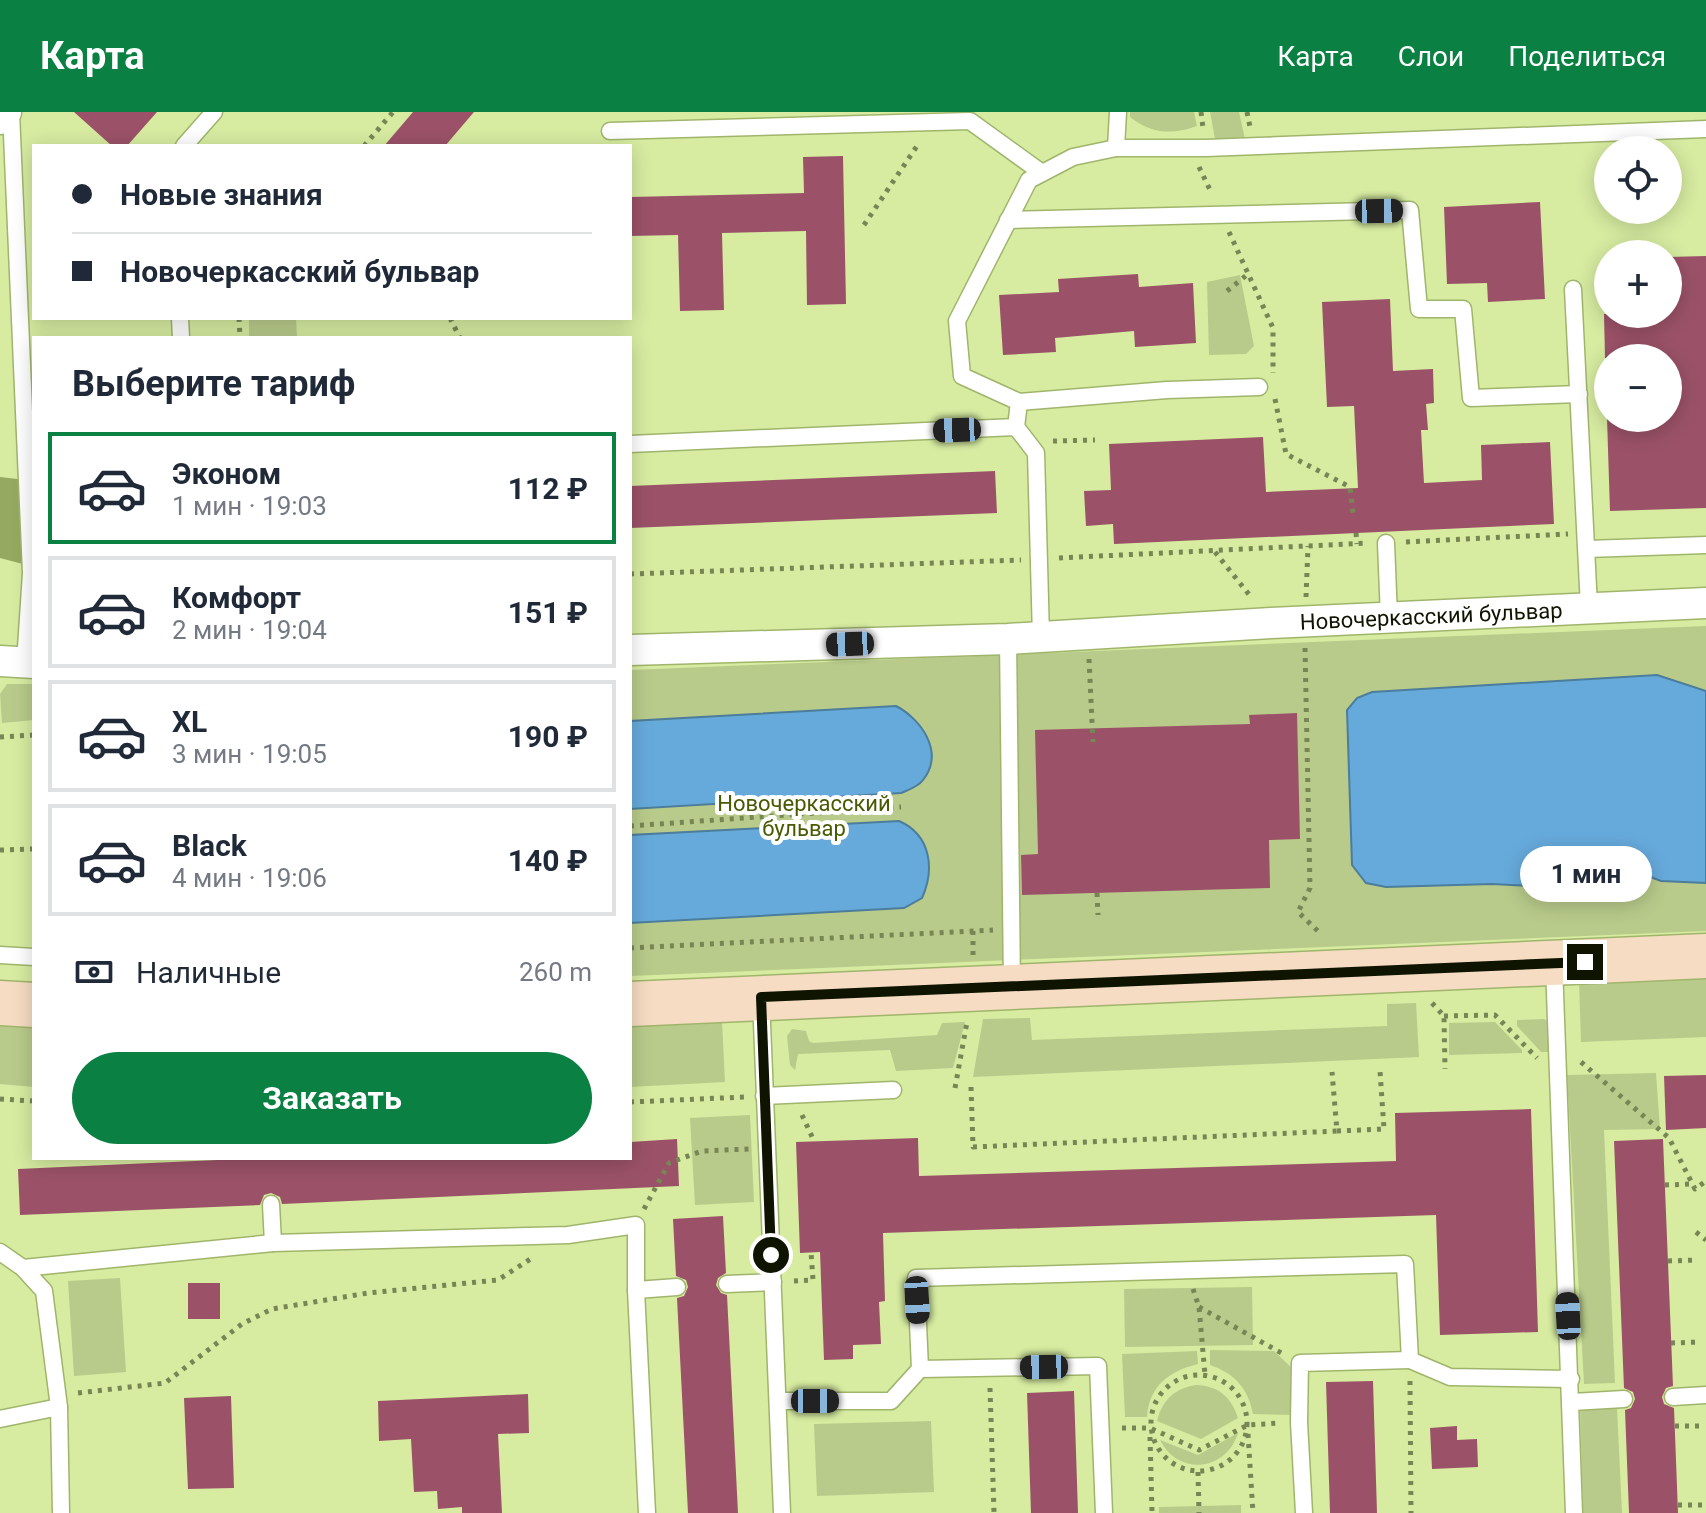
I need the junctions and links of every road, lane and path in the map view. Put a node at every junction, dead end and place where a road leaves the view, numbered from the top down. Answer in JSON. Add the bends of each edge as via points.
{"nodes":[{"id":1,"x":8,"y":112,"type":"edge"},
{"id":2,"x":214,"y":112,"type":"edge"},
{"id":3,"x":393,"y":112,"type":"edge"},
{"id":4,"x":1118,"y":112,"type":"edge"},
{"id":5,"x":0,"y":119,"type":"edge"},
{"id":6,"x":933,"y":122,"type":"junction"},
{"id":7,"x":1706,"y":129,"type":"edge"},
{"id":8,"x":610,"y":131,"type":"dead end"},
{"id":9,"x":186,"y":144,"type":"edge"},
{"id":10,"x":366,"y":144,"type":"edge"},
{"id":11,"x":1116,"y":148,"type":"junction"},
{"id":12,"x":1191,"y":148,"type":"junction"},
{"id":13,"x":1042,"y":173,"type":"junction"},
{"id":14,"x":1222,"y":216,"type":"junction"},
{"id":15,"x":1008,"y":220,"type":"junction"},
{"id":16,"x":864,"y":225,"type":"dead end"},
{"id":17,"x":1248,"y":274,"type":"junction"},
{"id":18,"x":1573,"y":289,"type":"dead end"},
{"id":19,"x":1227,"y":291,"type":"dead end"},
{"id":20,"x":1259,"y":387,"type":"dead end"},
{"id":21,"x":1579,"y":394,"type":"junction"},
{"id":22,"x":1019,"y":402,"type":"junction"},
{"id":23,"x":1016,"y":427,"type":"junction"},
{"id":24,"x":1095,"y":440,"type":"dead end"},
{"id":25,"x":1028,"y":442,"type":"junction"},
{"id":26,"x":632,"y":444,"type":"edge"},
{"id":27,"x":1353,"y":513,"type":"dead end"},
{"id":28,"x":1356,"y":533,"type":"dead end"},
{"id":29,"x":1586,"y":541,"type":"junction"},
{"id":30,"x":1386,"y":543,"type":"junction"},
{"id":31,"x":1357,"y":544,"type":"junction"},
{"id":32,"x":1706,"y":545,"type":"edge"},
{"id":33,"x":1308,"y":546,"type":"junction"},
{"id":34,"x":1214,"y":551,"type":"junction"},
{"id":35,"x":1037,"y":559,"type":"junction"},
{"id":36,"x":632,"y":574,"type":"edge"},
{"id":37,"x":1305,"y":602,"type":"dead end"},
{"id":38,"x":1706,"y":603,"type":"edge"},
{"id":39,"x":1589,"y":607,"type":"junction"},
{"id":40,"x":1389,"y":617,"type":"junction"},
{"id":41,"x":1271,"y":623,"type":"junction"},
{"id":42,"x":1305,"y":635,"type":"dead end"},
{"id":43,"x":1041,"y":637,"type":"junction"},
{"id":44,"x":1008,"y":639,"type":"junction"},
{"id":45,"x":632,"y":650,"type":"edge"},
{"id":46,"x":1089,"y":657,"type":"dead end"},
{"id":47,"x":20,"y":662,"type":"edge"},
{"id":48,"x":32,"y":735,"type":"edge"},
{"id":49,"x":0,"y":737,"type":"edge"},
{"id":50,"x":1093,"y":742,"type":"dead end"},
{"id":51,"x":1308,"y":778,"type":"junction"},
{"id":52,"x":1299,"y":779,"type":"dead end"},
{"id":53,"x":901,"y":807,"type":"dead end"},
{"id":54,"x":632,"y":826,"type":"edge"},
{"id":55,"x":32,"y":849,"type":"edge"},
{"id":56,"x":0,"y":850,"type":"edge"},
{"id":57,"x":1097,"y":893,"type":"dead end"},
{"id":58,"x":1098,"y":915,"type":"dead end"},
{"id":59,"x":1013,"y":929,"type":"junction"},
{"id":60,"x":1321,"y":934,"type":"dead end"},
{"id":61,"x":632,"y":948,"type":"edge"},
{"id":62,"x":0,"y":955,"type":"edge"},
{"id":63,"x":1706,"y":956,"type":"edge"},
{"id":64,"x":32,"y":957,"type":"edge"},
{"id":65,"x":1554,"y":963,"type":"junction"},
{"id":66,"x":1012,"y":987,"type":"junction"},
{"id":67,"x":761,"y":997,"type":"junction"},
{"id":68,"x":0,"y":1003,"type":"edge"},
{"id":69,"x":1432,"y":1003,"type":"dead end"},
{"id":70,"x":632,"y":1004,"type":"edge"},
{"id":71,"x":32,"y":1005,"type":"edge"},
{"id":72,"x":1444,"y":1016,"type":"junction"},
{"id":73,"x":1581,"y":1062,"type":"dead end"},
{"id":74,"x":1543,"y":1064,"type":"dead end"},
{"id":75,"x":1445,"y":1069,"type":"dead end"},
{"id":76,"x":1380,"y":1071,"type":"dead end"},
{"id":77,"x":1332,"y":1072,"type":"dead end"},
{"id":78,"x":971,"y":1087,"type":"dead end"},
{"id":79,"x":893,"y":1090,"type":"dead end"},
{"id":80,"x":764,"y":1096,"type":"junction"},
{"id":81,"x":0,"y":1099,"type":"edge"},
{"id":82,"x":32,"y":1101,"type":"edge"},
{"id":83,"x":632,"y":1102,"type":"edge"},
{"id":84,"x":1337,"y":1131,"type":"junction"},
{"id":85,"x":767,"y":1148,"type":"junction"},
{"id":86,"x":1706,"y":1181,"type":"edge"},
{"id":87,"x":1692,"y":1184,"type":"junction"},
{"id":88,"x":1665,"y":1185,"type":"dead end"},
{"id":89,"x":271,"y":1204,"type":"dead end"},
{"id":90,"x":636,"y":1225,"type":"junction"},
{"id":91,"x":1696,"y":1232,"type":"dead end"},
{"id":92,"x":568,"y":1235,"type":"junction"},
{"id":93,"x":1706,"y":1240,"type":"edge"},
{"id":94,"x":273,"y":1243,"type":"junction"},
{"id":95,"x":0,"y":1252,"type":"edge"},
{"id":96,"x":811,"y":1252,"type":"dead end"},
{"id":97,"x":1697,"y":1260,"type":"dead end"},
{"id":98,"x":1668,"y":1261,"type":"dead end"},
{"id":99,"x":23,"y":1268,"type":"junction"},
{"id":100,"x":773,"y":1282,"type":"junction"},
{"id":101,"x":727,"y":1284,"type":"dead end"},
{"id":102,"x":677,"y":1287,"type":"dead end"},
{"id":103,"x":636,"y":1290,"type":"junction"},
{"id":104,"x":1701,"y":1342,"type":"dead end"},
{"id":105,"x":1671,"y":1343,"type":"dead end"},
{"id":106,"x":1410,"y":1360,"type":"junction"},
{"id":107,"x":1300,"y":1363,"type":"junction"},
{"id":108,"x":990,"y":1368,"type":"junction"},
{"id":109,"x":920,"y":1369,"type":"junction"},
{"id":110,"x":1205,"y":1375,"type":"junction"},
{"id":111,"x":1571,"y":1379,"type":"junction"},
{"id":112,"x":1706,"y":1395,"type":"edge"},
{"id":113,"x":1673,"y":1397,"type":"dead end"},
{"id":114,"x":1624,"y":1399,"type":"dead end"},
{"id":115,"x":58,"y":1401,"type":"junction"},
{"id":116,"x":778,"y":1401,"type":"junction"},
{"id":117,"x":1572,"y":1402,"type":"junction"},
{"id":118,"x":0,"y":1419,"type":"edge"},
{"id":119,"x":1299,"y":1422,"type":"junction"},
{"id":120,"x":1248,"y":1425,"type":"junction"},
{"id":121,"x":1675,"y":1426,"type":"dead end"},
{"id":122,"x":1704,"y":1426,"type":"dead end"},
{"id":123,"x":1150,"y":1428,"type":"junction"},
{"id":124,"x":1101,"y":1429,"type":"junction"},
{"id":125,"x":1198,"y":1472,"type":"junction"},
{"id":126,"x":1678,"y":1505,"type":"dead end"},
{"id":127,"x":1706,"y":1505,"type":"edge"},
{"id":128,"x":61,"y":1513,"type":"edge"},
{"id":129,"x":647,"y":1513,"type":"edge"},
{"id":130,"x":782,"y":1513,"type":"edge"},
{"id":131,"x":994,"y":1513,"type":"edge"},
{"id":132,"x":1104,"y":1513,"type":"edge"},
{"id":133,"x":1152,"y":1513,"type":"edge"},
{"id":134,"x":1199,"y":1513,"type":"edge"},
{"id":135,"x":1253,"y":1513,"type":"edge"},
{"id":136,"x":1304,"y":1513,"type":"edge"},
{"id":137,"x":1411,"y":1513,"type":"edge"},
{"id":138,"x":1574,"y":1513,"type":"edge"}],
"edges":[{"from":1,"to":5,"type":"street"},
{"from":1,"to":47,"type":"lane","via":[[31,573]]},
{"from":2,"to":9,"type":"lane"},
{"from":3,"to":10,"type":"path"},
{"from":4,"to":11,"type":"lane"},
{"from":6,"to":8,"type":"lane"},
{"from":6,"to":13,"type":"lane","via":[[970,121]]},
{"from":6,"to":16,"type":"path"},
{"from":7,"to":12,"type":"lane"},
{"from":11,"to":12,"type":"lane"},
{"from":11,"to":13,"type":"lane","via":[[1073,157]]},
{"from":12,"to":14,"type":"path"},
{"from":13,"to":15,"type":"lane","via":[[1029,180]]},
{"from":14,"to":15,"type":"lane"},
{"from":14,"to":17,"type":"path"},
{"from":14,"to":21,"type":"lane","via":[[1410,210],[1419,309],[1463,309],[1471,398]]},
{"from":15,"to":22,"type":"lane","via":[[957,321],[962,376]]},
{"from":17,"to":19,"type":"path"},
{"from":17,"to":27,"type":"path","via":[[1273,328],[1273,387],[1286,454],[1350,487]]},
{"from":18,"to":21,"type":"lane"},
{"from":20,"to":22,"type":"lane"},
{"from":21,"to":29,"type":"lane"},
{"from":22,"to":23,"type":"lane"},
{"from":23,"to":25,"type":"lane"},
{"from":23,"to":26,"type":"lane"},
{"from":24,"to":25,"type":"path"},
{"from":25,"to":35,"type":"lane","via":[[1036,453]]},
{"from":28,"to":31,"type":"path"},
{"from":29,"to":30,"type":"path"},
{"from":29,"to":32,"type":"lane"},
{"from":29,"to":39,"type":"lane"},
{"from":30,"to":31,"type":"path"},
{"from":30,"to":40,"type":"lane"},
{"from":31,"to":33,"type":"path"},
{"from":33,"to":34,"type":"path"},
{"from":33,"to":37,"type":"path"},
{"from":34,"to":35,"type":"path"},
{"from":34,"to":41,"type":"path"},
{"from":35,"to":36,"type":"path"},
{"from":35,"to":43,"type":"lane"},
{"from":38,"to":39,"type":"street","name":"Новочеркасский бульвар"},
{"from":39,"to":40,"type":"street","name":"Новочеркасский бульвар"},
{"from":40,"to":41,"type":"street","name":"Новочеркасский бульвар"},
{"from":41,"to":43,"type":"street","name":"Новочеркасский бульвар"},
{"from":42,"to":51,"type":"path"},
{"from":43,"to":44,"type":"street","name":"Новочеркасский бульвар"},
{"from":44,"to":45,"type":"street","name":"Новочеркасский бульвар"},
{"from":44,"to":59,"type":"lane"},
{"from":46,"to":50,"type":"path"},
{"from":48,"to":49,"type":"path"},
{"from":51,"to":52,"type":"path"},
{"from":51,"to":60,"type":"path","via":[[1310,888],[1298,912]]},
{"from":53,"to":54,"type":"path"},
{"from":55,"to":56,"type":"path"},
{"from":57,"to":58,"type":"path"},
{"from":59,"to":61,"type":"path"},
{"from":59,"to":66,"type":"lane"},
{"from":62,"to":64,"type":"lane"},
{"from":63,"to":65,"type":"street"},
{"from":65,"to":66,"type":"street"},
{"from":65,"to":111,"type":"lane"},
{"from":66,"to":67,"type":"street"},
{"from":67,"to":70,"type":"street"},
{"from":67,"to":80,"type":"lane"},
{"from":68,"to":71,"type":"street"},
{"from":69,"to":72,"type":"path"},
{"from":72,"to":74,"type":"path","via":[[1495,1015]]},
{"from":72,"to":75,"type":"path"},
{"from":73,"to":87,"type":"path","via":[[1669,1138]]},
{"from":76,"to":84,"type":"path","via":[[1384,1129]]},
{"from":77,"to":84,"type":"path"},
{"from":78,"to":84,"type":"path","via":[[973,1147]]},
{"from":79,"to":80,"type":"lane"},
{"from":80,"to":83,"type":"path"},
{"from":80,"to":85,"type":"lane"},
{"from":81,"to":82,"type":"path"},
{"from":85,"to":90,"type":"path","via":[[702,1151],[669,1163]]},
{"from":85,"to":100,"type":"lane"},
{"from":86,"to":87,"type":"path","via":[[1695,1189]]},
{"from":87,"to":88,"type":"path"},
{"from":89,"to":94,"type":"lane"},
{"from":90,"to":92,"type":"lane"},
{"from":90,"to":103,"type":"lane"},
{"from":91,"to":93,"type":"path"},
{"from":92,"to":94,"type":"lane"},
{"from":92,"to":115,"type":"path","via":[[498,1280],[272,1309],[242,1324],[165,1383]]},
{"from":94,"to":99,"type":"lane"},
{"from":95,"to":99,"type":"lane"},
{"from":96,"to":100,"type":"path","via":[[813,1280]]},
{"from":97,"to":98,"type":"path"},
{"from":99,"to":115,"type":"lane","via":[[44,1291]]},
{"from":100,"to":101,"type":"lane"},
{"from":100,"to":116,"type":"lane"},
{"from":102,"to":103,"type":"lane"},
{"from":103,"to":129,"type":"lane"},
{"from":104,"to":105,"type":"path"},
{"from":106,"to":107,"type":"lane"},
{"from":106,"to":109,"type":"lane","via":[[1405,1264],[916,1278]]},
{"from":106,"to":111,"type":"lane","via":[[1450,1377]]},
{"from":106,"to":137,"type":"path"},
{"from":107,"to":110,"type":"path","via":[[1199,1307]]},
{"from":107,"to":119,"type":"lane"},
{"from":108,"to":109,"type":"lane"},
{"from":108,"to":124,"type":"lane","via":[[1098,1366]]},
{"from":108,"to":131,"type":"path"},
{"from":109,"to":116,"type":"lane","via":[[891,1401]]},
{"from":110,"to":120,"type":"path","via":[[1236,1391]]},
{"from":110,"to":123,"type":"path","via":[[1172,1383],[1155,1403]]},
{"from":111,"to":117,"type":"lane"},
{"from":112,"to":113,"type":"lane"},
{"from":114,"to":117,"type":"lane"},
{"from":115,"to":118,"type":"lane"},
{"from":115,"to":128,"type":"lane"},
{"from":116,"to":130,"type":"lane"},
{"from":117,"to":138,"type":"lane"},
{"from":119,"to":120,"type":"path"},
{"from":119,"to":136,"type":"lane"},
{"from":120,"to":123,"type":"path","via":[[1199,1450]]},
{"from":120,"to":125,"type":"path","via":[[1238,1453],[1213,1470]]},
{"from":120,"to":135,"type":"path"},
{"from":121,"to":122,"type":"path"},
{"from":123,"to":124,"type":"path"},
{"from":123,"to":125,"type":"path","via":[[1161,1454],[1184,1470]]},
{"from":123,"to":133,"type":"path"},
{"from":124,"to":132,"type":"lane"},
{"from":125,"to":134,"type":"path"},
{"from":126,"to":127,"type":"path"}]}
